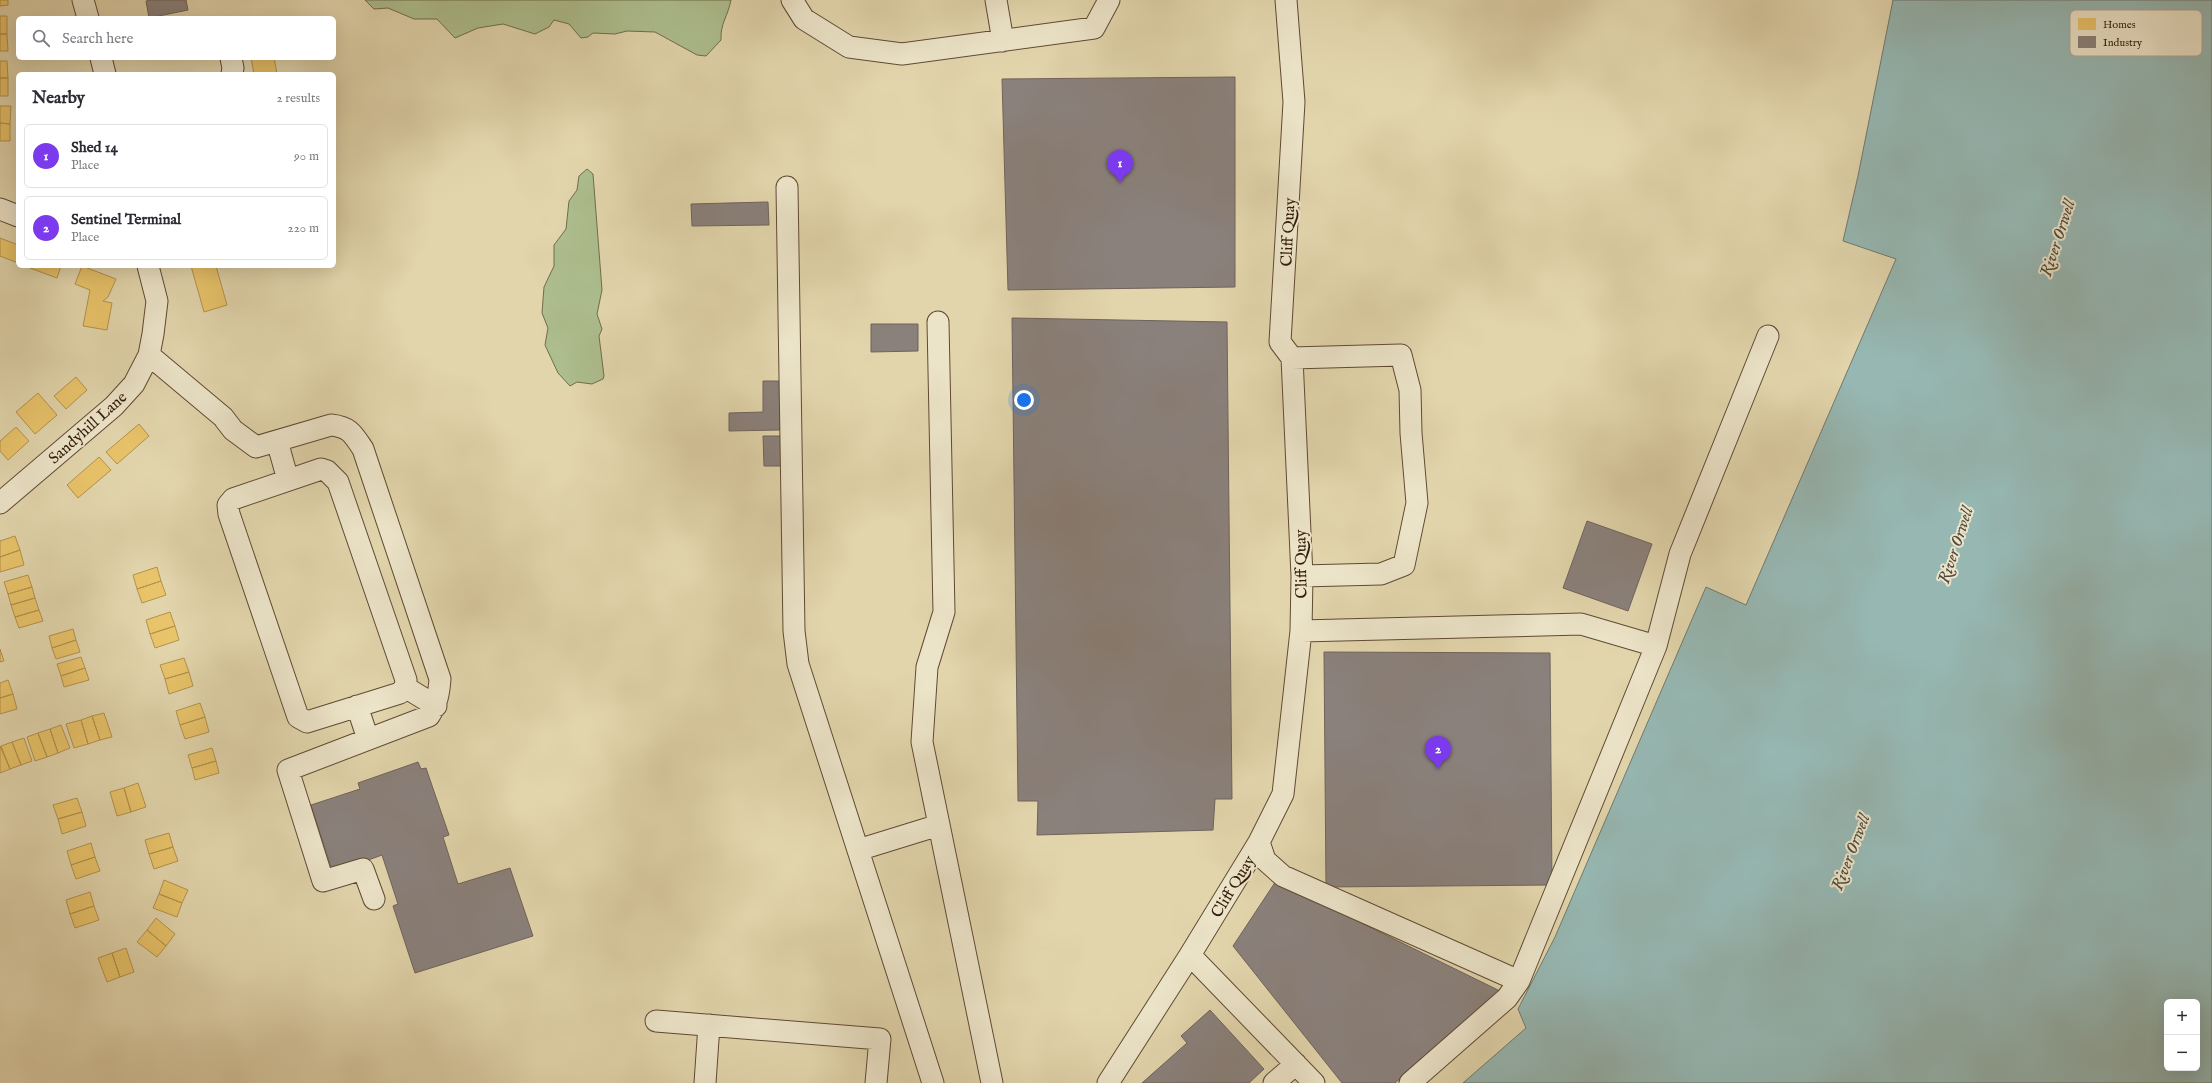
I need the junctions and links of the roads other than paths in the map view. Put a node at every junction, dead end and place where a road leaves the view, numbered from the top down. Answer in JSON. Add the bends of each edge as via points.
{"nodes":[{"id":1,"x":83,"y":0,"type":"edge"},
{"id":2,"x":792,"y":0,"type":"edge"},
{"id":3,"x":996,"y":0,"type":"edge"},
{"id":4,"x":1109,"y":0,"type":"edge"},
{"id":5,"x":1286,"y":0,"type":"edge"},
{"id":6,"x":87,"y":16,"type":"edge"},
{"id":7,"x":1003,"y":41,"type":"junction"},
{"id":8,"x":101,"y":60,"type":"edge"},
{"id":9,"x":231,"y":60,"type":"edge"},
{"id":10,"x":104,"y":72,"type":"edge"},
{"id":11,"x":232,"y":72,"type":"edge"},
{"id":12,"x":787,"y":187,"type":"dead end"},
{"id":13,"x":0,"y":209,"type":"edge"},
{"id":14,"x":16,"y":215,"type":"edge"},
{"id":15,"x":149,"y":268,"type":"edge"},
{"id":16,"x":938,"y":322,"type":"dead end"},
{"id":17,"x":1768,"y":336,"type":"dead end"},
{"id":18,"x":149,"y":355,"type":"junction"},
{"id":19,"x":1292,"y":358,"type":"junction"},
{"id":20,"x":276,"y":441,"type":"junction"},
{"id":21,"x":288,"y":480,"type":"junction"},
{"id":22,"x":0,"y":503,"type":"edge"},
{"id":23,"x":1302,"y":576,"type":"junction"},
{"id":24,"x":1300,"y":631,"type":"junction"},
{"id":25,"x":1656,"y":646,"type":"junction"},
{"id":26,"x":405,"y":687,"type":"junction"},
{"id":27,"x":357,"y":706,"type":"junction"},
{"id":28,"x":436,"y":706,"type":"junction"},
{"id":29,"x":368,"y":739,"type":"junction"},
{"id":30,"x":939,"y":825,"type":"junction"},
{"id":31,"x":1259,"y":842,"type":"junction"},
{"id":32,"x":858,"y":850,"type":"junction"},
{"id":33,"x":374,"y":899,"type":"dead end"},
{"id":34,"x":1190,"y":956,"type":"junction"},
{"id":35,"x":1519,"y":981,"type":"junction"},
{"id":36,"x":656,"y":1021,"type":"dead end"},
{"id":37,"x":709,"y":1025,"type":"junction"},
{"id":38,"x":1296,"y":1064,"type":"junction"},
{"id":39,"x":705,"y":1083,"type":"edge"},
{"id":40,"x":876,"y":1083,"type":"edge"},
{"id":41,"x":933,"y":1083,"type":"edge"},
{"id":42,"x":992,"y":1083,"type":"edge"},
{"id":43,"x":1108,"y":1083,"type":"edge"},
{"id":44,"x":1274,"y":1083,"type":"edge"},
{"id":45,"x":1314,"y":1083,"type":"edge"},
{"id":46,"x":1410,"y":1083,"type":"edge"}],
"edges":[{"from":1,"to":6,"type":"street"},
{"from":2,"to":7,"type":"street","via":[[804,19],[849,47],[902,54]]},
{"from":3,"to":7,"type":"street"},
{"from":4,"to":7,"type":"street","via":[[1094,28]]},
{"from":5,"to":19,"type":"street","name":"Cliff Quay","via":[[1294,102],[1280,342]]},
{"from":8,"to":10,"type":"street"},
{"from":9,"to":11,"type":"street"},
{"from":12,"to":32,"type":"street","via":[[794,632],[798,664]]},
{"from":13,"to":14,"type":"street"},
{"from":15,"to":18,"type":"street","name":"Sandyhill Lane","via":[[157,301]]},
{"from":16,"to":30,"type":"street","via":[[944,612],[927,667],[922,742]]},
{"from":17,"to":25,"type":"street","via":[[1680,554]]},
{"from":18,"to":20,"type":"street","via":[[249,443],[256,447]]},
{"from":18,"to":22,"type":"street","name":"Sandyhill Lane","via":[[134,384],[114,406]]},
{"from":19,"to":23,"type":"street","name":"Cliff Quay"},
{"from":19,"to":23,"type":"street","via":[[1401,354],[1410,390],[1417,503],[1404,565],[1381,574]]},
{"from":20,"to":21,"type":"street"},
{"from":20,"to":28,"type":"street","via":[[331,425],[344,427],[353,434],[363,449],[440,679]]},
{"from":21,"to":26,"type":"street","via":[[321,469],[327,471],[338,482],[406,680]]},
{"from":21,"to":27,"type":"street","via":[[233,499],[228,505],[229,514],[298,717],[307,722]]},
{"from":23,"to":24,"type":"street","name":"Cliff Quay"},
{"from":24,"to":25,"type":"street","via":[[1582,624]]},
{"from":24,"to":31,"type":"street","name":"Cliff Quay","via":[[1283,794]]},
{"from":25,"to":35,"type":"street"},
{"from":26,"to":27,"type":"street","via":[[400,693]]},
{"from":26,"to":28,"type":"street"},
{"from":27,"to":29,"type":"street"},
{"from":28,"to":29,"type":"street","via":[[429,716]]},
{"from":29,"to":33,"type":"street","via":[[288,770],[323,882],[362,869]]},
{"from":30,"to":32,"type":"street"},
{"from":30,"to":42,"type":"street"},
{"from":31,"to":34,"type":"street","name":"Cliff Quay"},
{"from":31,"to":35,"type":"street","via":[[1265,860],[1283,876]]},
{"from":32,"to":41,"type":"street"},
{"from":34,"to":38,"type":"street"},
{"from":34,"to":43,"type":"street","name":"Cliff Quay"},
{"from":35,"to":46,"type":"street","via":[[1507,998]]},
{"from":36,"to":37,"type":"street"},
{"from":37,"to":39,"type":"street"},
{"from":37,"to":40,"type":"street","via":[[880,1039]]},
{"from":38,"to":44,"type":"street"},
{"from":38,"to":45,"type":"street"}]}
